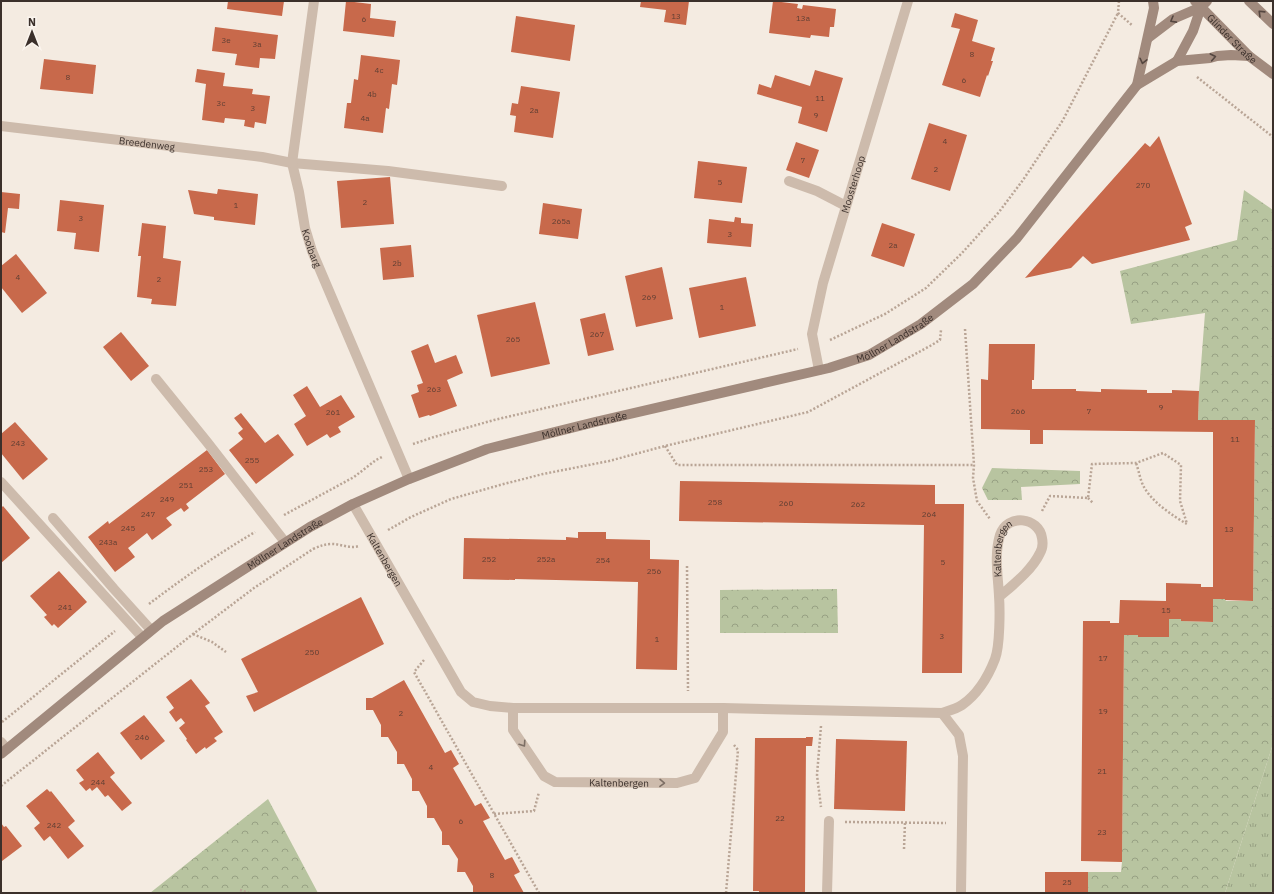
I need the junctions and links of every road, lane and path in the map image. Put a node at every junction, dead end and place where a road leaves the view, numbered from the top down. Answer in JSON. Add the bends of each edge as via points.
{"nodes":[{"id":1,"x":314,"y":1,"type":"edge"},
{"id":2,"x":908,"y":1,"type":"edge"},
{"id":3,"x":1119,"y":1,"type":"edge"},
{"id":4,"x":1153,"y":1,"type":"edge"},
{"id":5,"x":1249,"y":1,"type":"edge"},
{"id":6,"x":1201,"y":3,"type":"edge"},
{"id":7,"x":1118,"y":13,"type":"junction"},
{"id":8,"x":1273,"y":24,"type":"edge"},
{"id":9,"x":1138,"y":30,"type":"dead end"},
{"id":10,"x":1148,"y":38,"type":"junction"},
{"id":11,"x":1249,"y":56,"type":"junction"},
{"id":12,"x":1177,"y":61,"type":"junction"},
{"id":13,"x":1273,"y":74,"type":"edge"},
{"id":14,"x":1194,"y":75,"type":"dead end"},
{"id":15,"x":1137,"y":85,"type":"junction"},
{"id":16,"x":1,"y":126,"type":"edge"},
{"id":17,"x":1273,"y":137,"type":"edge"},
{"id":18,"x":292,"y":164,"type":"junction"},
{"id":19,"x":789,"y":181,"type":"dead end"},
{"id":20,"x":502,"y":186,"type":"dead end"},
{"id":21,"x":846,"y":206,"type":"junction"},
{"id":22,"x":942,"y":307,"type":"junction"},
{"id":23,"x":965,"y":329,"type":"dead end"},
{"id":24,"x":814,"y":346,"type":"junction"},
{"id":25,"x":819,"y":370,"type":"junction"},
{"id":26,"x":156,"y":379,"type":"dead end"},
{"id":27,"x":665,"y":446,"type":"junction"},
{"id":28,"x":396,"y":451,"type":"junction"},
{"id":29,"x":1136,"y":463,"type":"junction"},
{"id":30,"x":974,"y":465,"type":"junction"},
{"id":31,"x":409,"y":479,"type":"junction"},
{"id":32,"x":1,"y":482,"type":"edge"},
{"id":33,"x":1088,"y":498,"type":"junction"},
{"id":34,"x":1093,"y":503,"type":"dead end"},
{"id":35,"x":353,"y":504,"type":"junction"},
{"id":36,"x":53,"y":518,"type":"dead end"},
{"id":37,"x":270,"y":523,"type":"junction"},
{"id":38,"x":1035,"y":526,"type":"junction"},
{"id":39,"x":386,"y":531,"type":"dead end"},
{"id":40,"x":1000,"y":534,"type":"junction"},
{"id":41,"x":285,"y":542,"type":"junction"},
{"id":42,"x":360,"y":546,"type":"dead end"},
{"id":43,"x":687,"y":566,"type":"dead end"},
{"id":44,"x":1000,"y":597,"type":"junction"},
{"id":45,"x":137,"y":613,"type":"junction"},
{"id":46,"x":127,"y":621,"type":"junction"},
{"id":47,"x":151,"y":630,"type":"junction"},
{"id":48,"x":193,"y":634,"type":"junction"},
{"id":49,"x":142,"y":637,"type":"junction"},
{"id":50,"x":436,"y":649,"type":"junction"},
{"id":51,"x":226,"y":652,"type":"dead end"},
{"id":52,"x":513,"y":708,"type":"junction"},
{"id":53,"x":688,"y":708,"type":"junction"},
{"id":54,"x":723,"y":708,"type":"junction"},
{"id":55,"x":822,"y":710,"type":"junction"},
{"id":56,"x":942,"y":713,"type":"junction"},
{"id":57,"x":2,"y":722,"type":"edge"},
{"id":58,"x":723,"y":732,"type":"junction"},
{"id":59,"x":3,"y":748,"type":"edge"},
{"id":60,"x":544,"y":776,"type":"junction"},
{"id":61,"x":1,"y":786,"type":"edge"},
{"id":62,"x":494,"y":814,"type":"junction"},
{"id":63,"x":829,"y":821,"type":"junction"},
{"id":64,"x":905,"y":822,"type":"junction"},
{"id":65,"x":962,"y":823,"type":"junction"},
{"id":66,"x":904,"y":849,"type":"dead end"},
{"id":67,"x":240,"y":890,"type":"dead end"},
{"id":68,"x":249,"y":893,"type":"edge"},
{"id":69,"x":539,"y":893,"type":"edge"},
{"id":70,"x":726,"y":893,"type":"edge"},
{"id":71,"x":827,"y":893,"type":"edge"},
{"id":72,"x":961,"y":893,"type":"edge"}],
"edges":[{"from":1,"to":18,"type":"street","name":"Koolbarg"},
{"from":2,"to":21,"type":"street","name":"Moosterhoop"},
{"from":3,"to":7,"type":"path"},
{"from":4,"to":10,"type":"street","name":"Möllner Landstraße"},
{"from":8,"to":5,"type":"street","one_way":true},
{"from":6,"to":10,"type":"street","one_way":true},
{"from":6,"to":11,"type":"street","name":"Glinder Straße"},
{"from":6,"to":12,"type":"street","via":[[1193,31]]},
{"from":7,"to":9,"type":"path"},
{"from":7,"to":24,"type":"path","via":[[1063,120],[1019,185],[983,230],[926,288],[885,314]]},
{"from":10,"to":15,"type":"street","name":"Möllner Landstraße","one_way":true},
{"from":12,"to":11,"type":"street","name":"Möllner Landstraße","one_way":true,"via":[[1217,56]]},
{"from":11,"to":13,"type":"street","name":"Glinder Straße"},
{"from":12,"to":15,"type":"street","name":"Möllner Landstraße"},
{"from":14,"to":17,"type":"path"},
{"from":15,"to":22,"type":"street","name":"Möllner Landstraße","via":[[1017,238],[973,284]]},
{"from":16,"to":18,"type":"street","name":"Breedenweg","via":[[262,157]]},
{"from":18,"to":20,"type":"street","name":"Breedenweg","via":[[388,171]]},
{"from":18,"to":28,"type":"street","name":"Koolbarg","via":[[312,251]]},
{"from":19,"to":21,"type":"street","via":[[817,190]]},
{"from":21,"to":24,"type":"street","name":"Moosterhoop","via":[[823,283],[812,334]]},
{"from":22,"to":25,"type":"street","name":"Möllner Landstraße","via":[[921,324],[869,354]]},
{"from":22,"to":27,"type":"path","via":[[940,340],[820,406],[808,412]]},
{"from":23,"to":30,"type":"path"},
{"from":24,"to":25,"type":"street","name":"Moosterhoop"},
{"from":24,"to":28,"type":"path","via":[[494,420],[434,436]]},
{"from":25,"to":31,"type":"street","name":"Möllner Landstraße","via":[[486,450]]},
{"from":26,"to":37,"type":"street"},
{"from":27,"to":30,"type":"path","via":[[677,465]]},
{"from":27,"to":39,"type":"path","via":[[609,461],[543,474],[451,499]]},
{"from":28,"to":31,"type":"street","name":"Koolbarg"},
{"from":28,"to":37,"type":"path","via":[[376,460],[354,477]]},
{"from":29,"to":29,"type":"path","via":[[1163,453],[1181,465],[1180,501],[1187,524],[1151,497],[1143,487]]},
{"from":29,"to":33,"type":"path","via":[[1092,464]]},
{"from":30,"to":40,"type":"path","via":[[973,478],[977,501]]},
{"from":31,"to":35,"type":"street","name":"Möllner Landstraße"},
{"from":32,"to":46,"type":"street"},
{"from":33,"to":34,"type":"path"},
{"from":33,"to":38,"type":"path","via":[[1050,496]]},
{"from":35,"to":41,"type":"street","name":"Möllner Landstraße"},
{"from":35,"to":50,"type":"street","name":"Kaltenbergen"},
{"from":36,"to":45,"type":"street"},
{"from":37,"to":41,"type":"street"},
{"from":37,"to":45,"type":"path","via":[[210,560]]},
{"from":38,"to":40,"type":"street","name":"Kaltenbergen","via":[[1027,520],[1014,520],[1005,526]]},
{"from":38,"to":44,"type":"street","name":"Kaltenbergen","via":[[1042,535],[1041,553],[1018,581]]},
{"from":40,"to":44,"type":"street","name":"Kaltenbergen","via":[[997,571]]},
{"from":41,"to":47,"type":"street","name":"Möllner Landstraße"},
{"from":42,"to":48,"type":"path","via":[[350,548],[324,544],[254,588]]},
{"from":43,"to":53,"type":"path"},
{"from":44,"to":56,"type":"street","name":"Kaltenbergen","via":[[996,658],[987,677],[975,694],[961,706]]},
{"from":45,"to":47,"type":"street"},
{"from":46,"to":49,"type":"street"},
{"from":46,"to":57,"type":"path"},
{"from":47,"to":49,"type":"street","name":"Möllner Landstraße"},
{"from":48,"to":51,"type":"path","via":[[212,642]]},
{"from":48,"to":61,"type":"path"},
{"from":49,"to":59,"type":"street","name":"Möllner Landstraße"},
{"from":50,"to":52,"type":"street","name":"Kaltenbergen","via":[[461,692],[473,702]]},
{"from":50,"to":62,"type":"path","via":[[414,672]]},
{"from":52,"to":53,"type":"street","name":"Kaltenbergen"},
{"from":52,"to":60,"type":"street","one_way":true,"via":[[513,730]]},
{"from":53,"to":54,"type":"street","name":"Kaltenbergen"},
{"from":54,"to":55,"type":"street","name":"Kaltenbergen"},
{"from":54,"to":58,"type":"street"},
{"from":55,"to":56,"type":"street","name":"Kaltenbergen"},
{"from":55,"to":63,"type":"path","via":[[817,775],[823,821]]},
{"from":56,"to":65,"type":"street","via":[[959,735],[964,756]]},
{"from":60,"to":58,"type":"street","name":"Kaltenbergen","one_way":true,"via":[[556,782],[677,783],[695,778]]},
{"from":58,"to":70,"type":"path","via":[[738,750]]},
{"from":60,"to":62,"type":"path","via":[[534,811]]},
{"from":62,"to":69,"type":"path"},
{"from":63,"to":64,"type":"path"},
{"from":63,"to":71,"type":"street"},
{"from":64,"to":65,"type":"path"},
{"from":64,"to":66,"type":"path"},
{"from":65,"to":72,"type":"street"},
{"from":67,"to":68,"type":"path"}]}
